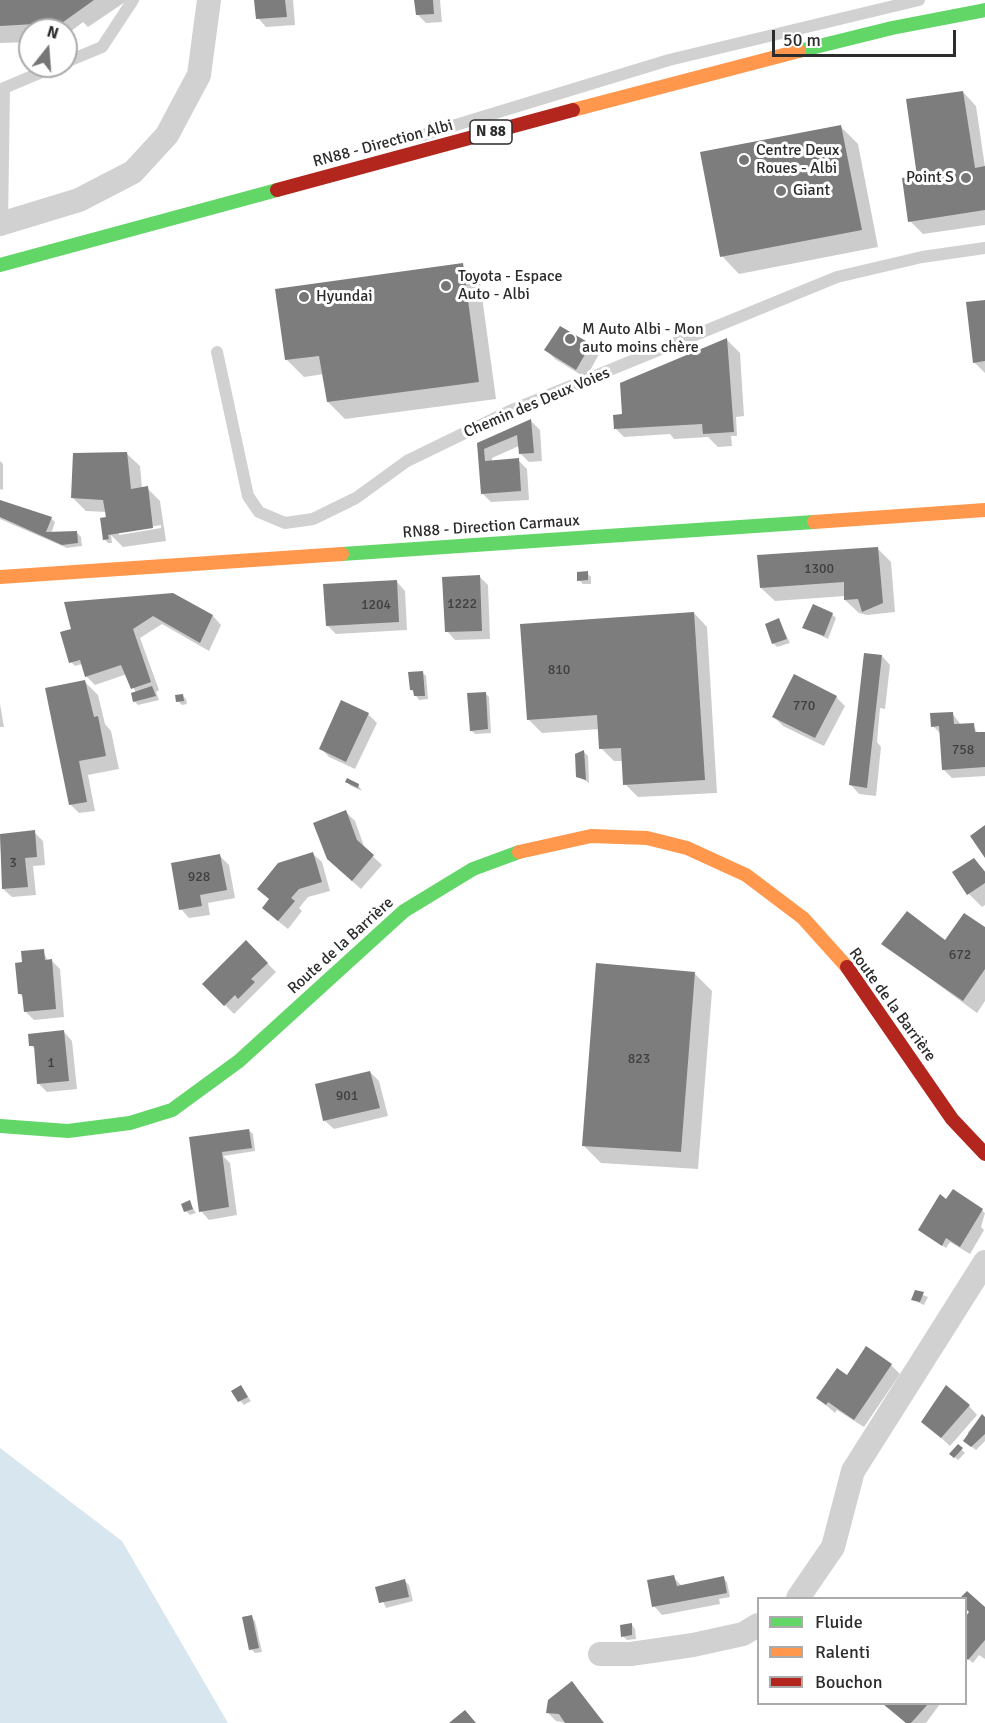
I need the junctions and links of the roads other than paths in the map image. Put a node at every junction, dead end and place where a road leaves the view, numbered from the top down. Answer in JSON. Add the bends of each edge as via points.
{"nodes":[{"id":1,"x":134,"y":0,"type":"edge"},
{"id":2,"x":210,"y":0,"type":"edge"},
{"id":3,"x":919,"y":0,"type":"edge"},
{"id":4,"x":985,"y":10,"type":"edge"},
{"id":5,"x":78,"y":57,"type":"edge"},
{"id":6,"x":25,"y":78,"type":"edge"},
{"id":7,"x":2,"y":87,"type":"edge"},
{"id":8,"x":412,"y":138,"type":"dead end"},
{"id":9,"x":390,"y":146,"type":"dead end"},
{"id":10,"x":170,"y":219,"type":"junction"},
{"id":11,"x":1,"y":224,"type":"edge"},
{"id":12,"x":985,"y":248,"type":"edge"},
{"id":13,"x":0,"y":265,"type":"edge"},
{"id":14,"x":217,"y":352,"type":"dead end"},
{"id":15,"x":985,"y":510,"type":"edge"},
{"id":16,"x":0,"y":577,"type":"edge"},
{"id":17,"x":0,"y":1122,"type":"edge"},
{"id":18,"x":985,"y":1154,"type":"edge"},
{"id":19,"x":985,"y":1262,"type":"edge"},
{"id":20,"x":799,"y":1597,"type":"edge"},
{"id":21,"x":757,"y":1626,"type":"edge"},
{"id":22,"x":600,"y":1654,"type":"dead end"}],
"edges":[{"from":1,"to":5,"type":"lane","via":[[102,47]]},
{"from":2,"to":11,"type":"street","via":[[200,75],[167,135],[133,172],[79,200]]},
{"from":3,"to":8,"type":"lane","via":[[669,60]]},
{"from":4,"to":10,"type":"main road","name":"RN88 - Direction Albi","number":"N 88","via":[[892,27],[708,74]]},
{"from":6,"to":7,"type":"lane"},
{"from":7,"to":11,"type":"lane"},
{"from":9,"to":10,"type":"lane"},
{"from":10,"to":13,"type":"main road","name":"RN88 - Direction Albi","number":"N 88"},
{"from":12,"to":14,"type":"lane","name":"Chemin des Deux Voies","via":[[921,257],[837,277],[512,410],[407,461],[356,498],[313,519],[285,523],[259,512],[248,496]]},
{"from":15,"to":16,"type":"main road","name":"RN88 - Direction Carmaux"},
{"from":17,"to":18,"type":"main road","name":"Route de la Barrière","via":[[68,1131],[130,1123],[172,1110],[239,1061],[404,911],[473,869],[533,847],[591,836],[647,838],[687,848],[746,875],[803,918],[854,974],[952,1119]]},
{"from":19,"to":20,"type":"street","via":[[853,1471],[833,1547]]},
{"from":21,"to":22,"type":"street","via":[[743,1634],[693,1645]]}]}
